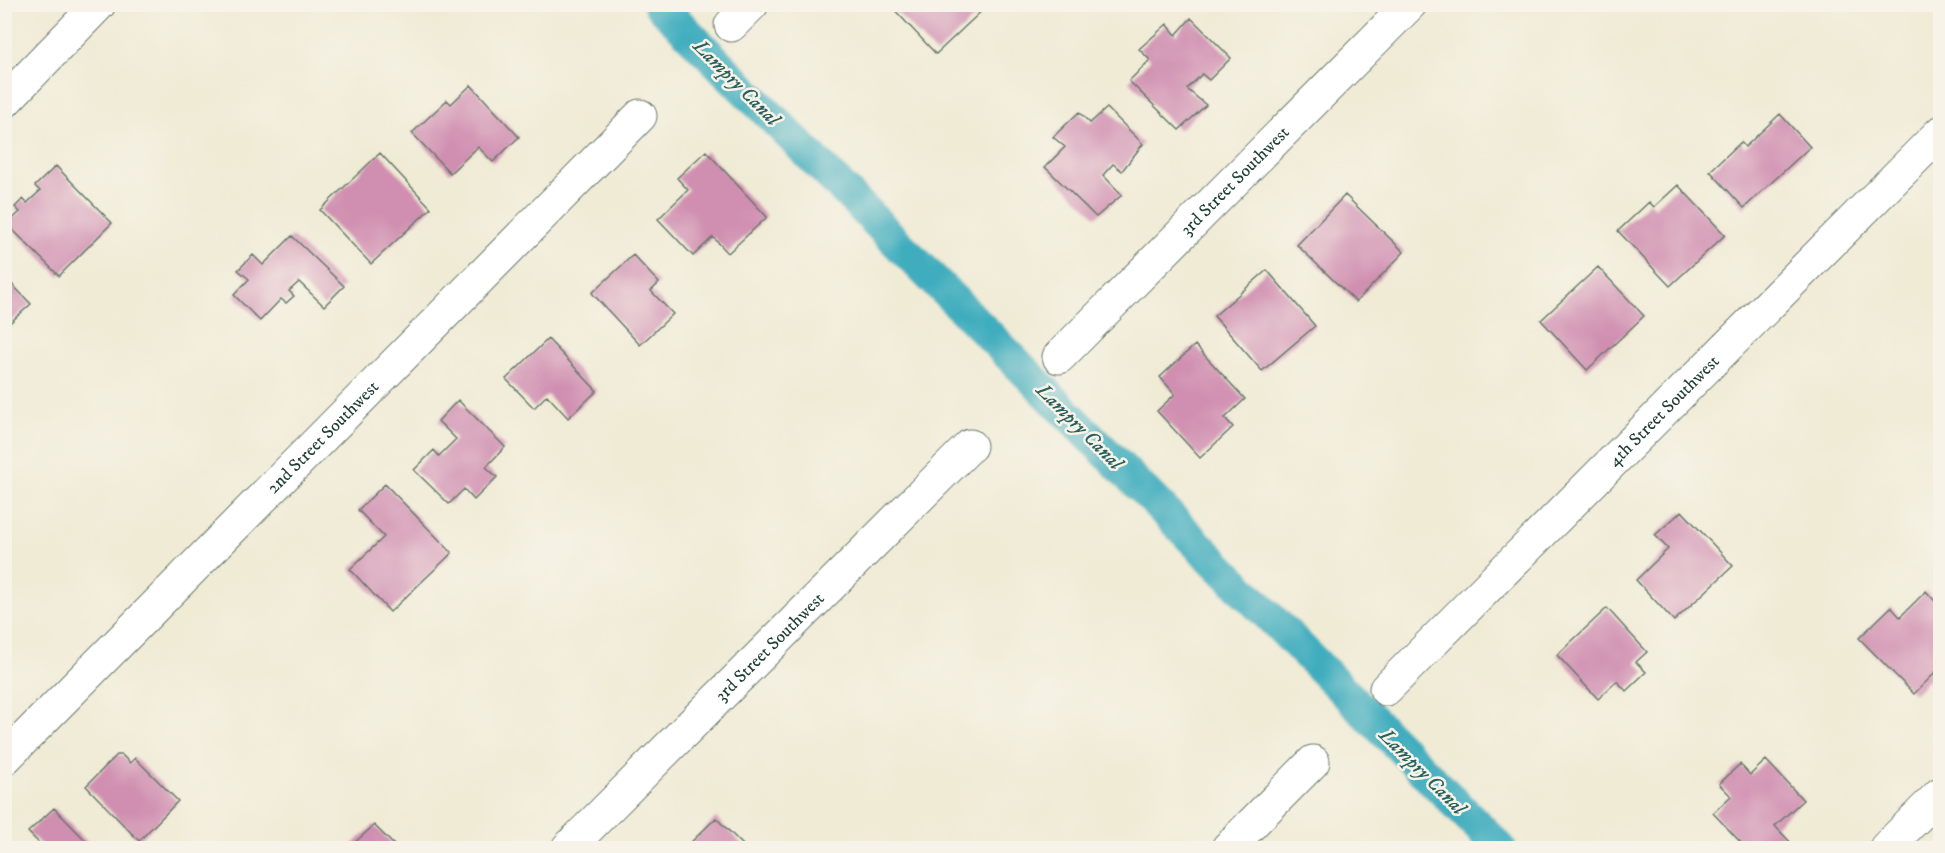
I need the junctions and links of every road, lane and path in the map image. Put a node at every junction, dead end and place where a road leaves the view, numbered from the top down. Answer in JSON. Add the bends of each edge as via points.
{"nodes":[{"id":1,"x":99,"y":4,"type":"edge"},
{"id":2,"x":1410,"y":4,"type":"edge"},
{"id":3,"x":4,"y":102,"type":"edge"},
{"id":4,"x":640,"y":116,"type":"dead end"},
{"id":5,"x":1941,"y":134,"type":"edge"},
{"id":6,"x":1059,"y":357,"type":"dead end"},
{"id":7,"x":970,"y":446,"type":"dead end"},
{"id":8,"x":1386,"y":689,"type":"dead end"},
{"id":9,"x":4,"y":759,"type":"edge"},
{"id":10,"x":1313,"y":762,"type":"dead end"},
{"id":11,"x":1941,"y":794,"type":"edge"},
{"id":12,"x":568,"y":849,"type":"edge"},
{"id":13,"x":1228,"y":849,"type":"edge"},
{"id":14,"x":1886,"y":849,"type":"edge"}],
"edges":[{"from":1,"to":3,"type":"street"},
{"from":2,"to":6,"type":"street","name":"3rd Street Southwest"},
{"from":4,"to":9,"type":"street","name":"2nd Street Southwest"},
{"from":5,"to":8,"type":"street","name":"4th Street Southwest"},
{"from":7,"to":12,"type":"street","name":"3rd Street Southwest"},
{"from":10,"to":13,"type":"street"},
{"from":11,"to":14,"type":"street"}]}
